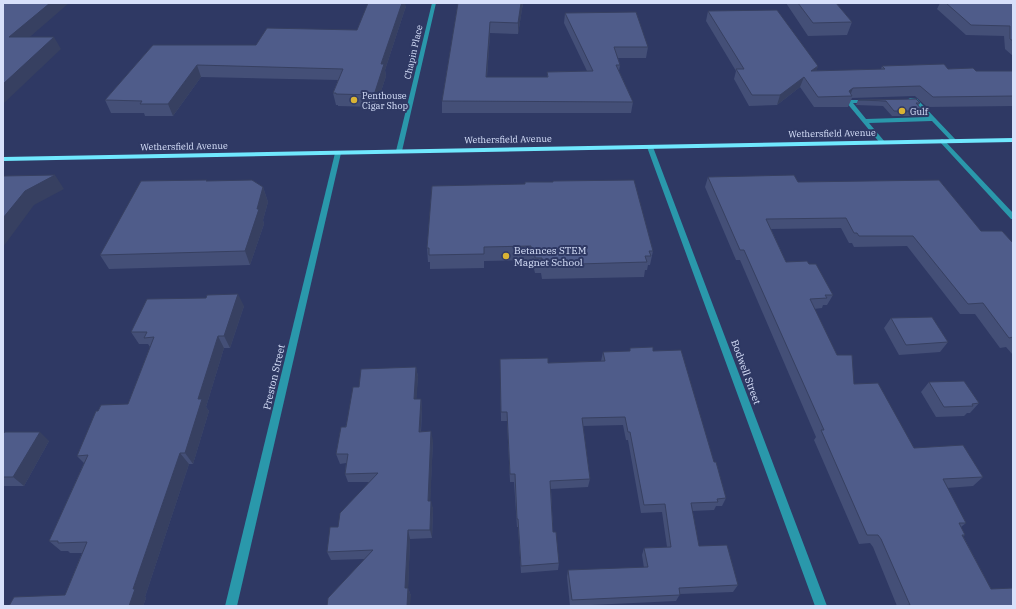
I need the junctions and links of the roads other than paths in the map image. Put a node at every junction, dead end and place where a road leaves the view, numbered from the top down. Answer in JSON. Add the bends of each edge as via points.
{"nodes":[{"id":1,"x":434,"y":3,"type":"edge"},
{"id":2,"x":900,"y":100,"type":"edge"},
{"id":3,"x":878,"y":101,"type":"edge"},
{"id":4,"x":934,"y":119,"type":"junction"},
{"id":5,"x":866,"y":122,"type":"junction"},
{"id":6,"x":1013,"y":140,"type":"edge"},
{"id":7,"x":942,"y":141,"type":"junction"},
{"id":8,"x":954,"y":141,"type":"junction"},
{"id":9,"x":882,"y":142,"type":"junction"},
{"id":10,"x":650,"y":147,"type":"junction"},
{"id":11,"x":399,"y":151,"type":"junction"},
{"id":12,"x":338,"y":153,"type":"junction"},
{"id":13,"x":3,"y":159,"type":"edge"},
{"id":14,"x":1013,"y":217,"type":"edge"},
{"id":15,"x":231,"y":606,"type":"edge"},
{"id":16,"x":821,"y":606,"type":"edge"}],
"edges":[{"from":1,"to":11,"type":"street","name":"Chapin Place"},
{"from":2,"to":4,"type":"street","via":[[915,100]]},
{"from":3,"to":5,"type":"street","via":[[849,102]]},
{"from":4,"to":5,"type":"street"},
{"from":4,"to":8,"type":"street"},
{"from":5,"to":9,"type":"street"},
{"from":6,"to":8,"type":"main road","name":"Wethersfield Avenue"},
{"from":7,"to":8,"type":"main road","name":"Wethersfield Avenue"},
{"from":7,"to":9,"type":"main road","name":"Wethersfield Avenue"},
{"from":7,"to":14,"type":"street"},
{"from":9,"to":10,"type":"main road","name":"Wethersfield Avenue"},
{"from":10,"to":11,"type":"main road","name":"Wethersfield Avenue"},
{"from":10,"to":16,"type":"street","name":"Bodwell Street"},
{"from":11,"to":12,"type":"main road","name":"Wethersfield Avenue"},
{"from":12,"to":13,"type":"main road","name":"Wethersfield Avenue"},
{"from":12,"to":15,"type":"street","name":"Preston Street"}]}
